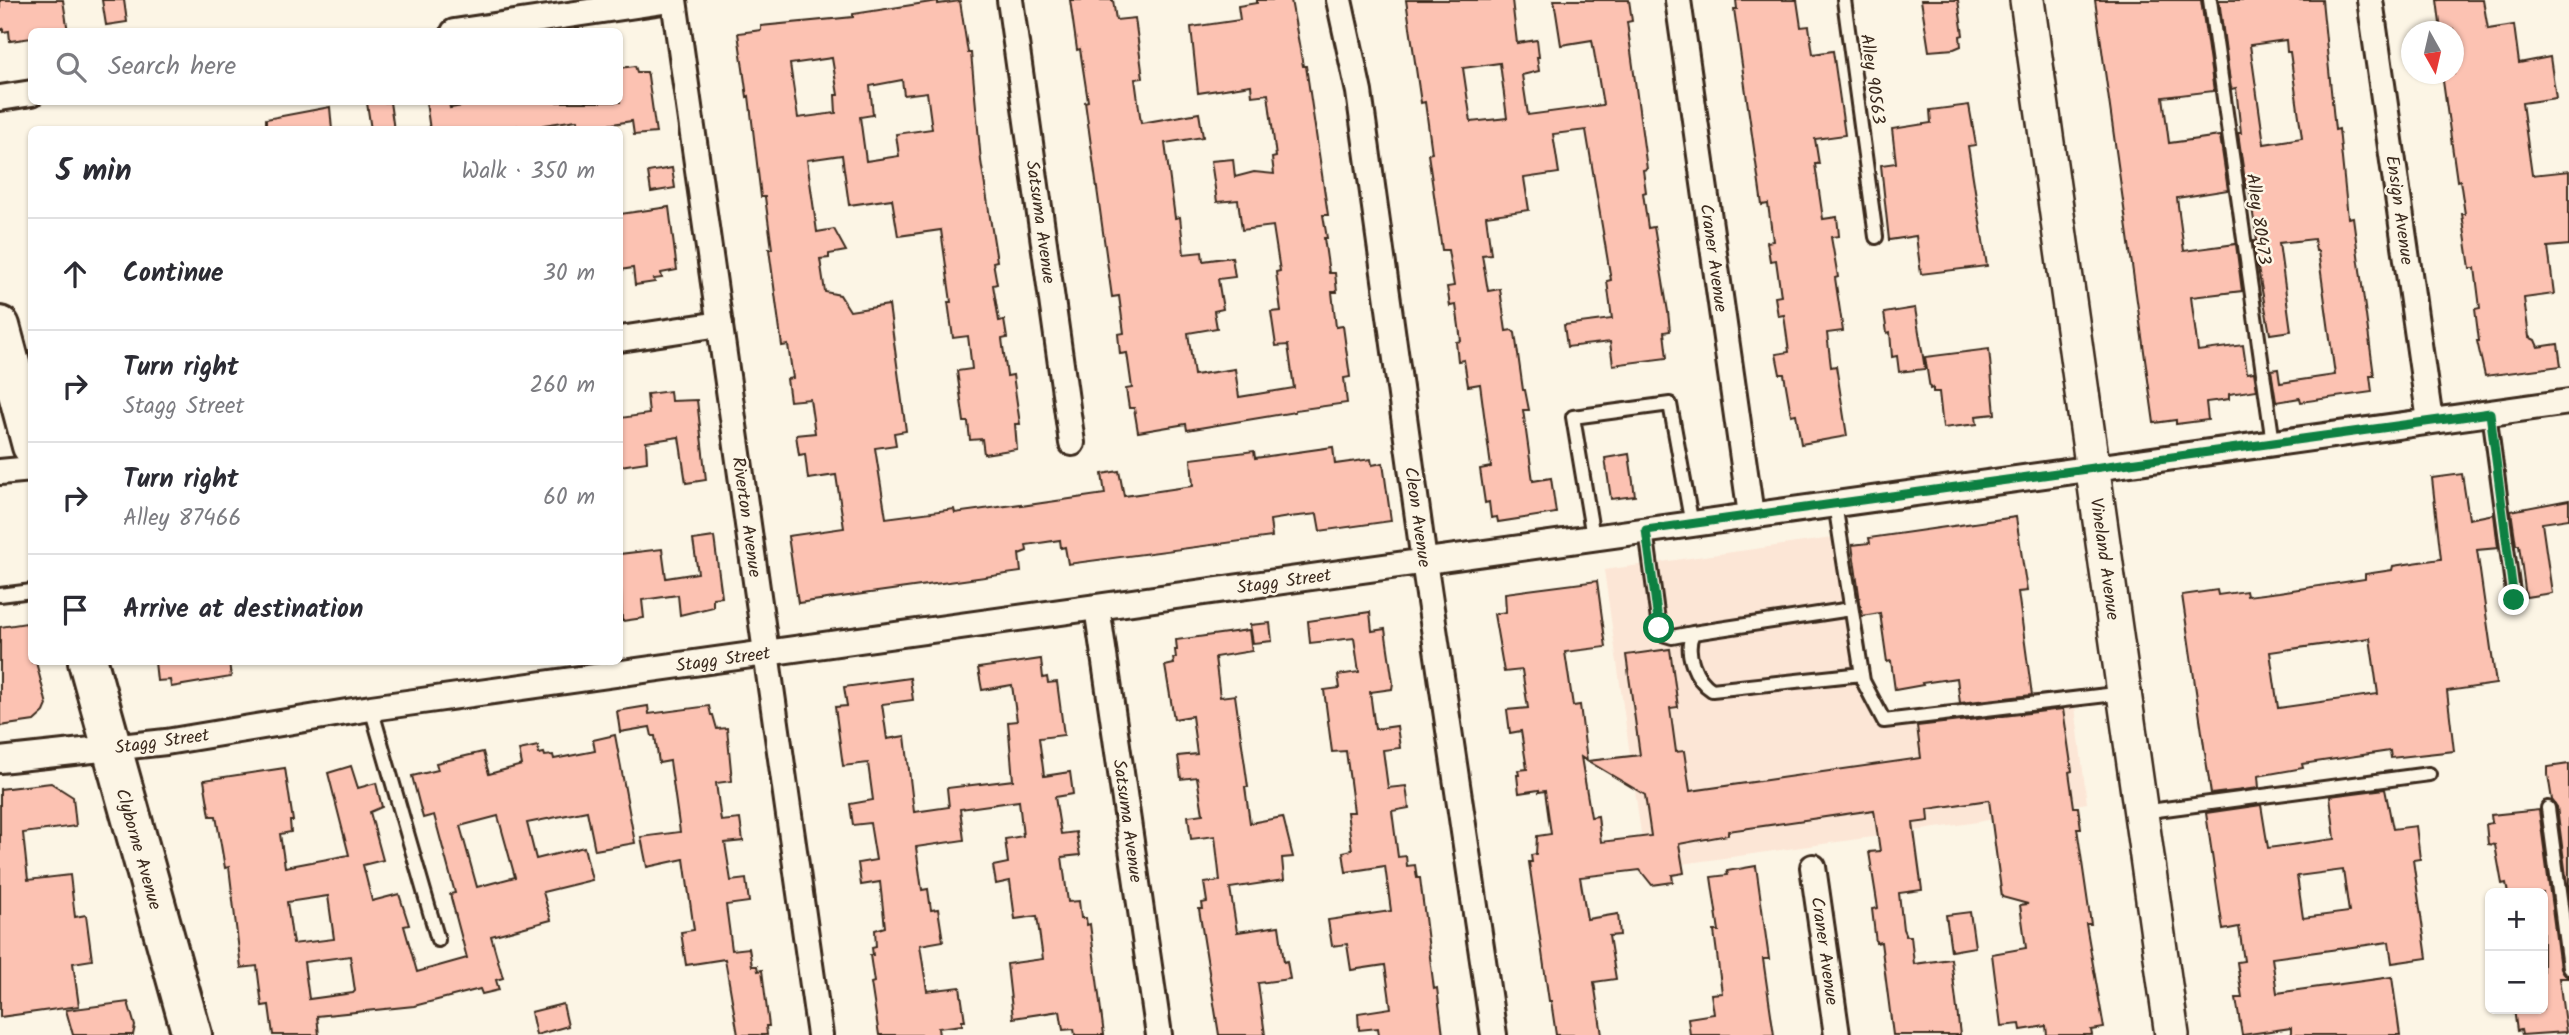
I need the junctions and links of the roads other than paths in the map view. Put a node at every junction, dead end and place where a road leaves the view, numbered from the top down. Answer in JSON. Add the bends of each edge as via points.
{"nodes":[{"id":1,"x":672,"y":0,"type":"edge"},
{"id":2,"x":1010,"y":0,"type":"edge"},
{"id":3,"x":1339,"y":0,"type":"edge"},
{"id":4,"x":1678,"y":0,"type":"edge"},
{"id":5,"x":1844,"y":0,"type":"edge"},
{"id":6,"x":2027,"y":0,"type":"edge"},
{"id":7,"x":2210,"y":0,"type":"edge"},
{"id":8,"x":2370,"y":0,"type":"edge"},
{"id":9,"x":481,"y":28,"type":"edge"},
{"id":10,"x":28,"y":94,"type":"edge"},
{"id":11,"x":0,"y":98,"type":"edge"},
{"id":12,"x":1877,"y":237,"type":"dead end"},
{"id":13,"x":720,"y":324,"type":"junction"},
{"id":14,"x":0,"y":326,"type":"edge"},
{"id":15,"x":623,"y":340,"type":"edge"},
{"id":16,"x":2569,"y":402,"type":"edge"},
{"id":17,"x":2490,"y":413,"type":"junction"},
{"id":18,"x":2430,"y":421,"type":"junction"},
{"id":19,"x":28,"y":428,"type":"edge"},
{"id":20,"x":1072,"y":443,"type":"dead end"},
{"id":21,"x":2273,"y":443,"type":"junction"},
{"id":22,"x":28,"y":469,"type":"edge"},
{"id":23,"x":2093,"y":469,"type":"junction"},
{"id":24,"x":0,"y":472,"type":"edge"},
{"id":25,"x":1835,"y":504,"type":"junction"},
{"id":26,"x":1751,"y":515,"type":"junction"},
{"id":27,"x":1692,"y":525,"type":"junction"},
{"id":28,"x":1646,"y":530,"type":"junction"},
{"id":29,"x":1593,"y":537,"type":"junction"},
{"id":30,"x":1424,"y":561,"type":"junction"},
{"id":31,"x":28,"y":592,"type":"edge"},
{"id":32,"x":0,"y":595,"type":"edge"},
{"id":33,"x":2514,"y":600,"type":"dead end"},
{"id":34,"x":1097,"y":607,"type":"junction"},
{"id":35,"x":1852,"y":609,"type":"junction"},
{"id":36,"x":1693,"y":634,"type":"junction"},
{"id":37,"x":766,"y":653,"type":"junction"},
{"id":38,"x":89,"y":665,"type":"edge"},
{"id":39,"x":1862,"y":674,"type":"junction"},
{"id":40,"x":2124,"y":693,"type":"junction"},
{"id":41,"x":371,"y":708,"type":"junction"},
{"id":42,"x":111,"y":748,"type":"junction"},
{"id":43,"x":0,"y":760,"type":"edge"},
{"id":44,"x":2429,"y":774,"type":"dead end"},
{"id":45,"x":2548,"y":807,"type":"dead end"},
{"id":46,"x":2141,"y":812,"type":"junction"},
{"id":47,"x":1813,"y":867,"type":"dead end"},
{"id":48,"x":438,"y":940,"type":"dead end"},
{"id":49,"x":2569,"y":967,"type":"edge"},
{"id":50,"x":192,"y":1035,"type":"edge"},
{"id":51,"x":820,"y":1035,"type":"edge"},
{"id":52,"x":1159,"y":1035,"type":"edge"},
{"id":53,"x":1494,"y":1035,"type":"edge"},
{"id":54,"x":1837,"y":1035,"type":"edge"},
{"id":55,"x":2172,"y":1035,"type":"edge"}],
"edges":[{"from":1,"to":9,"type":"street"},
{"from":1,"to":13,"type":"street","name":"Riverton Avenue"},
{"from":2,"to":20,"type":"street","name":"Satsuma Avenue"},
{"from":3,"to":30,"type":"street","name":"Cleon Avenue","via":[[1359,92]]},
{"from":4,"to":26,"type":"street","name":"Craner Avenue"},
{"from":5,"to":12,"type":"lane","name":"Alley 90563"},
{"from":6,"to":23,"type":"main road","name":"Vineland Avenue"},
{"from":7,"to":21,"type":"lane","name":"Alley 80473"},
{"from":8,"to":18,"type":"street","name":"Ensign Avenue"},
{"from":10,"to":11,"type":"street"},
{"from":13,"to":15,"type":"street"},
{"from":13,"to":37,"type":"street","name":"Riverton Avenue"},
{"from":14,"to":19,"type":"main road"},
{"from":16,"to":17,"type":"street","name":"Stagg Street"},
{"from":17,"to":18,"type":"street","name":"Stagg Street"},
{"from":17,"to":33,"type":"lane"},
{"from":18,"to":21,"type":"street","name":"Stagg Street"},
{"from":21,"to":23,"type":"street","name":"Stagg Street"},
{"from":22,"to":24,"type":"street"},
{"from":23,"to":25,"type":"street","name":"Stagg Street"},
{"from":23,"to":40,"type":"main road","name":"Vineland Avenue"},
{"from":25,"to":26,"type":"street","name":"Stagg Street"},
{"from":25,"to":35,"type":"lane"},
{"from":26,"to":27,"type":"street","name":"Stagg Street"},
{"from":27,"to":28,"type":"street","name":"Stagg Street"},
{"from":27,"to":29,"type":"lane","via":[[1670,404],[1573,417]]},
{"from":28,"to":29,"type":"street","name":"Stagg Street"},
{"from":28,"to":36,"type":"lane","via":[[1662,635]]},
{"from":29,"to":30,"type":"street","name":"Stagg Street"},
{"from":30,"to":34,"type":"street","name":"Stagg Street"},
{"from":30,"to":53,"type":"street","name":"Cleon Avenue"},
{"from":31,"to":32,"type":"lane"},
{"from":34,"to":37,"type":"street","name":"Stagg Street"},
{"from":34,"to":52,"type":"street","name":"Satsuma Avenue"},
{"from":35,"to":36,"type":"lane"},
{"from":35,"to":39,"type":"lane"},
{"from":36,"to":39,"type":"lane","via":[[1689,642],[1696,676],[1712,690]]},
{"from":37,"to":41,"type":"street","name":"Stagg Street"},
{"from":37,"to":51,"type":"street","name":"Riverton Avenue"},
{"from":38,"to":42,"type":"main road","name":"Clyborne Avenue"},
{"from":39,"to":40,"type":"lane","via":[[1884,721]]},
{"from":40,"to":46,"type":"main road","name":"Vineland Avenue"},
{"from":41,"to":42,"type":"street","name":"Stagg Street"},
{"from":41,"to":48,"type":"lane"},
{"from":42,"to":43,"type":"street","name":"Stagg Street"},
{"from":42,"to":50,"type":"main road","name":"Clyborne Avenue"},
{"from":44,"to":46,"type":"lane"},
{"from":45,"to":49,"type":"lane"},
{"from":46,"to":55,"type":"main road","name":"Vineland Avenue"},
{"from":47,"to":54,"type":"street","name":"Craner Avenue"}]}
